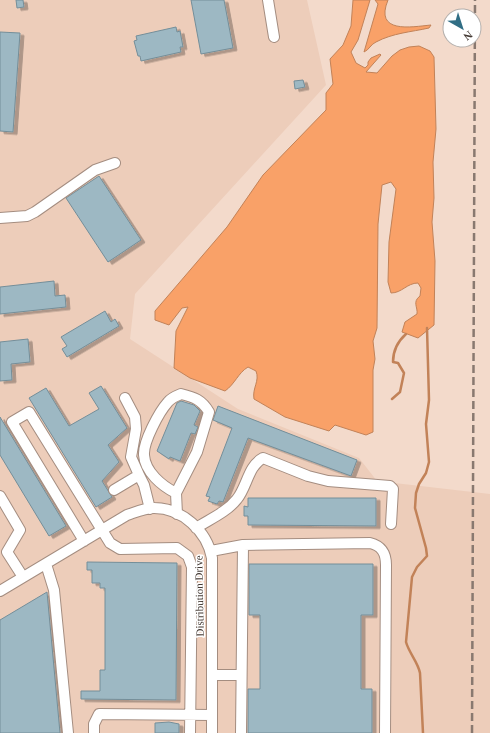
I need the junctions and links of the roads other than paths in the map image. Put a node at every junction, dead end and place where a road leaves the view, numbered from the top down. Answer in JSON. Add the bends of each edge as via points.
{"nodes":[{"id":1,"x":268,"y":0,"type":"edge"},
{"id":2,"x":274,"y":37,"type":"dead end"},
{"id":3,"x":115,"y":163,"type":"dead end"},
{"id":4,"x":0,"y":218,"type":"edge"},
{"id":5,"x":125,"y":398,"type":"dead end"},
{"id":6,"x":139,"y":475,"type":"junction"},
{"id":7,"x":114,"y":490,"type":"dead end"},
{"id":8,"x":176,"y":493,"type":"junction"},
{"id":9,"x":0,"y":496,"type":"edge"},
{"id":10,"x":150,"y":508,"type":"junction"},
{"id":11,"x":177,"y":514,"type":"junction"},
{"id":12,"x":391,"y":524,"type":"dead end"},
{"id":13,"x":196,"y":528,"type":"junction"},
{"id":14,"x":98,"y":532,"type":"junction"},
{"id":15,"x":84,"y":540,"type":"junction"},
{"id":16,"x":242,"y":545,"type":"junction"},
{"id":17,"x":210,"y":551,"type":"junction"},
{"id":18,"x":3,"y":554,"type":"edge"},
{"id":19,"x":46,"y":564,"type":"junction"},
{"id":20,"x":23,"y":577,"type":"junction"},
{"id":21,"x":0,"y":591,"type":"edge"},
{"id":22,"x":212,"y":675,"type":"junction"},
{"id":23,"x":241,"y":675,"type":"junction"},
{"id":24,"x":190,"y":715,"type":"junction"},
{"id":25,"x":212,"y":715,"type":"junction"},
{"id":26,"x":68,"y":733,"type":"edge"},
{"id":27,"x":94,"y":733,"type":"edge"},
{"id":28,"x":190,"y":733,"type":"edge"},
{"id":29,"x":212,"y":733,"type":"edge"},
{"id":30,"x":241,"y":733,"type":"edge"},
{"id":31,"x":385,"y":733,"type":"edge"}],
"edges":[{"from":1,"to":2,"type":"street"},
{"from":3,"to":4,"type":"street","via":[[95,170],[27,216]]},
{"from":5,"to":6,"type":"street","via":[[135,417],[136,429],[131,457]]},
{"from":6,"to":7,"type":"street"},
{"from":6,"to":10,"type":"street"},
{"from":8,"to":8,"type":"street","via":[[158,481],[144,456],[160,415],[172,398],[181,394],[201,401],[209,412],[197,452]]},
{"from":8,"to":11,"type":"street"},
{"from":9,"to":18,"type":"street","via":[[20,530]]},
{"from":10,"to":11,"type":"street","name":"Distribution Drive"},
{"from":10,"to":14,"type":"street","name":"Distribution Drive","via":[[127,515]]},
{"from":11,"to":13,"type":"street","name":"Distribution Drive","via":[[185,517]]},
{"from":12,"to":13,"type":"street","via":[[390,486],[328,481],[263,458],[252,470],[238,498],[228,508]]},
{"from":13,"to":17,"type":"street","name":"Distribution Drive"},
{"from":14,"to":15,"type":"street","name":"Distribution Drive"},
{"from":14,"to":15,"type":"street","via":[[29,412],[12,422]]},
{"from":14,"to":24,"type":"street","via":[[120,549],[172,547],[181,549],[188,556],[192,574]]},
{"from":15,"to":19,"type":"street","name":"Distribution Drive"},
{"from":16,"to":17,"type":"street"},
{"from":16,"to":23,"type":"street"},
{"from":16,"to":31,"type":"street","via":[[370,543],[386,554]]},
{"from":17,"to":22,"type":"street","name":"Distribution Drive","via":[[213,601]]},
{"from":18,"to":20,"type":"street"},
{"from":19,"to":20,"type":"street","name":"Distribution Drive"},
{"from":19,"to":26,"type":"street","via":[[54,590]]},
{"from":20,"to":21,"type":"street","name":"Distribution Drive"},
{"from":22,"to":23,"type":"street"},
{"from":22,"to":25,"type":"street","name":"Distribution Drive"},
{"from":23,"to":30,"type":"street"},
{"from":24,"to":25,"type":"street"},
{"from":24,"to":27,"type":"street","via":[[99,714],[94,724]]},
{"from":24,"to":28,"type":"street"},
{"from":25,"to":29,"type":"street","name":"Distribution Drive"}]}
